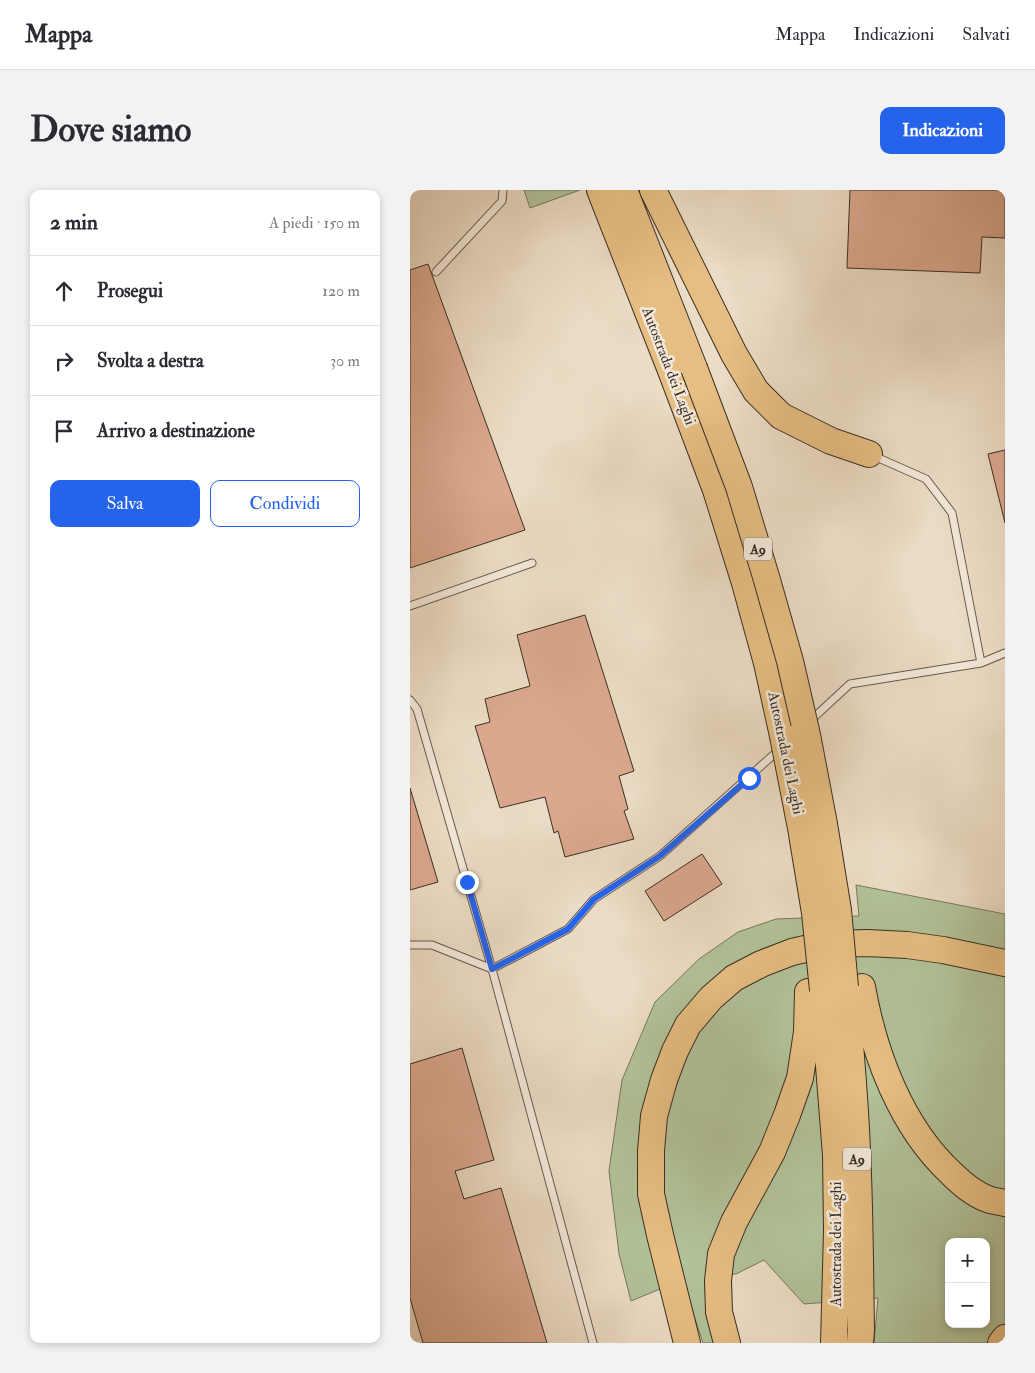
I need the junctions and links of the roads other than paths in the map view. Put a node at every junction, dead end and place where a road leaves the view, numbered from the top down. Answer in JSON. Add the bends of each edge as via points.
{"nodes":[{"id":1,"x":503,"y":190,"type":"edge"},
{"id":2,"x":600,"y":190,"type":"edge"},
{"id":3,"x":624,"y":190,"type":"edge"},
{"id":4,"x":654,"y":190,"type":"edge"},
{"id":5,"x":436,"y":272,"type":"dead end"},
{"id":6,"x":683,"y":370,"type":"junction"},
{"id":7,"x":868,"y":454,"type":"joint"},
{"id":8,"x":532,"y":563,"type":"dead end"},
{"id":9,"x":410,"y":606,"type":"edge"},
{"id":10,"x":1005,"y":653,"type":"edge"},
{"id":11,"x":980,"y":663,"type":"junction"},
{"id":12,"x":410,"y":700,"type":"edge"},
{"id":13,"x":795,"y":735,"type":"junction"},
{"id":14,"x":410,"y":945,"type":"edge"},
{"id":15,"x":1005,"y":963,"type":"edge"},
{"id":16,"x":492,"y":969,"type":"junction"},
{"id":17,"x":835,"y":989,"type":"junction"},
{"id":18,"x":1005,"y":1203,"type":"edge"},
{"id":19,"x":835,"y":1336,"type":"edge"},
{"id":20,"x":861,"y":1337,"type":"edge"},
{"id":21,"x":1005,"y":1338,"type":"edge"},
{"id":22,"x":593,"y":1343,"type":"edge"},
{"id":23,"x":687,"y":1343,"type":"edge"},
{"id":24,"x":727,"y":1343,"type":"edge"},
{"id":25,"x":1001,"y":1343,"type":"edge"}],
"edges":[{"from":1,"to":5,"type":"lane","via":[[502,201]]},
{"from":2,"to":6,"type":"highway","name":"Autostrada dei Laghi","number":"A9"},
{"from":3,"to":6,"type":"highway","name":"Autostrada dei Laghi","number":"A9"},
{"from":4,"to":7,"type":"highway","via":[[734,354],[756,391],[781,416],[831,441]]},
{"from":6,"to":13,"type":"highway","name":"Autostrada dei Laghi","number":"A9","bridge":true,"via":[[739,487],[790,661]]},
{"from":7,"to":11,"type":"lane","via":[[926,479],[952,513]]},
{"from":8,"to":9,"type":"lane"},
{"from":10,"to":11,"type":"lane"},
{"from":11,"to":13,"type":"lane","via":[[850,684]]},
{"from":12,"to":16,"type":"lane","via":[[417,709]]},
{"from":13,"to":16,"type":"lane","via":[[660,856],[594,899],[568,929]]},
{"from":13,"to":17,"type":"highway","name":"Autostrada dei Laghi","number":"A9","bridge":true,"via":[[824,824],[838,910]]},
{"from":13,"to":17,"type":"highway","bridge":true,"via":[[803,914]]},
{"from":14,"to":16,"type":"lane","via":[[432,945]]},
{"from":15,"to":23,"type":"highway","via":[[907,945],[827,944],[792,952],[734,978],[688,1025],[675,1051],[654,1116],[651,1150],[651,1194]]},
{"from":16,"to":22,"type":"lane"},
{"from":17,"to":18,"type":"highway","via":[[866,1012],[887,1074],[921,1139],[967,1188],[989,1200]]},
{"from":17,"to":19,"type":"highway","name":"Autostrada dei Laghi","number":"A9"},
{"from":17,"to":20,"type":"highway","name":"Autostrada dei Laghi","number":"A9","via":[[854,1081]]},
{"from":17,"to":24,"type":"highway","via":[[807,1032],[800,1078],[787,1115],[721,1254],[719,1312]]},
{"from":21,"to":25,"type":"highway"}]}
